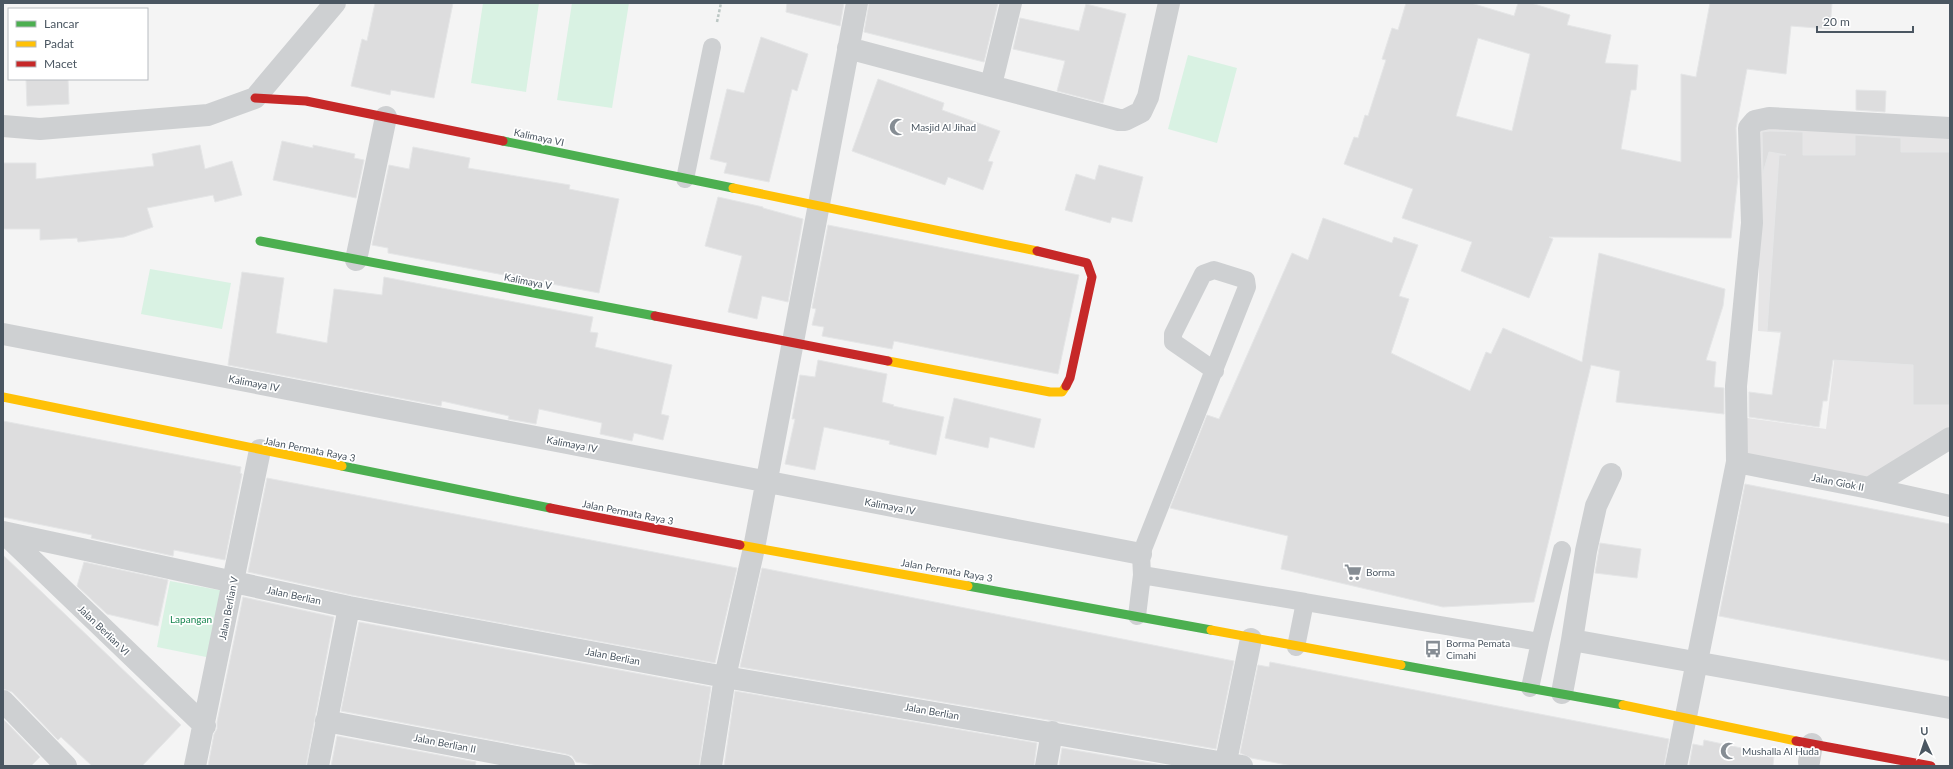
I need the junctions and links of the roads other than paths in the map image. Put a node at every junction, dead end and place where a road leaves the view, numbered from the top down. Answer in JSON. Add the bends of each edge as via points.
{"nodes":[{"id":1,"x":335,"y":3,"type":"edge"},
{"id":2,"x":857,"y":3,"type":"edge"},
{"id":3,"x":1011,"y":3,"type":"edge"},
{"id":4,"x":1169,"y":3,"type":"edge"},
{"id":5,"x":712,"y":47,"type":"dead end"},
{"id":6,"x":848,"y":48,"type":"junction"},
{"id":7,"x":991,"y":86,"type":"junction"},
{"id":8,"x":255,"y":98,"type":"junction"},
{"id":9,"x":386,"y":117,"type":"junction"},
{"id":10,"x":3,"y":126,"type":"edge"},
{"id":11,"x":1950,"y":128,"type":"edge"},
{"id":12,"x":685,"y":179,"type":"junction"},
{"id":13,"x":818,"y":204,"type":"junction"},
{"id":14,"x":260,"y":241,"type":"dead end"},
{"id":15,"x":356,"y":260,"type":"junction"},
{"id":16,"x":3,"y":334,"type":"edge"},
{"id":17,"x":792,"y":342,"type":"junction"},
{"id":18,"x":1215,"y":371,"type":"junction"},
{"id":19,"x":3,"y":397,"type":"edge"},
{"id":20,"x":1950,"y":438,"type":"edge"},
{"id":21,"x":260,"y":450,"type":"junction"},
{"id":22,"x":1737,"y":462,"type":"junction"},
{"id":23,"x":1611,"y":474,"type":"dead end"},
{"id":24,"x":766,"y":482,"type":"junction"},
{"id":25,"x":1869,"y":488,"type":"junction"},
{"id":26,"x":1950,"y":506,"type":"edge"},
{"id":27,"x":4,"y":533,"type":"edge"},
{"id":28,"x":754,"y":548,"type":"junction"},
{"id":29,"x":1562,"y":550,"type":"dead end"},
{"id":30,"x":1141,"y":565,"type":"junction"},
{"id":31,"x":233,"y":582,"type":"junction"},
{"id":32,"x":1305,"y":602,"type":"junction"},
{"id":33,"x":349,"y":606,"type":"junction"},
{"id":34,"x":1137,"y":616,"type":"junction"},
{"id":35,"x":1251,"y":639,"type":"junction"},
{"id":36,"x":1572,"y":640,"type":"junction"},
{"id":37,"x":1540,"y":642,"type":"junction"},
{"id":38,"x":1296,"y":647,"type":"junction"},
{"id":39,"x":1696,"y":663,"type":"junction"},
{"id":40,"x":725,"y":677,"type":"junction"},
{"id":41,"x":1530,"y":688,"type":"junction"},
{"id":42,"x":1562,"y":693,"type":"junction"},
{"id":43,"x":3,"y":701,"type":"edge"},
{"id":44,"x":1950,"y":708,"type":"edge"},
{"id":45,"x":1685,"y":717,"type":"junction"},
{"id":46,"x":326,"y":721,"type":"junction"},
{"id":47,"x":204,"y":726,"type":"junction"},
{"id":48,"x":1052,"y":732,"type":"junction"},
{"id":49,"x":54,"y":762,"type":"edge"},
{"id":50,"x":1231,"y":765,"type":"edge"},
{"id":51,"x":195,"y":766,"type":"edge"},
{"id":52,"x":318,"y":766,"type":"edge"},
{"id":53,"x":564,"y":766,"type":"edge"},
{"id":54,"x":711,"y":766,"type":"edge"},
{"id":55,"x":1046,"y":766,"type":"edge"},
{"id":56,"x":1676,"y":766,"type":"edge"},
{"id":57,"x":1931,"y":766,"type":"edge"}],
"edges":[{"from":1,"to":8,"type":"street"},
{"from":2,"to":6,"type":"street"},
{"from":3,"to":7,"type":"street"},
{"from":4,"to":7,"type":"street","via":[[1148,97],[1137,115],[1119,120]]},
{"from":5,"to":12,"type":"lane"},
{"from":6,"to":7,"type":"street"},
{"from":6,"to":13,"type":"street"},
{"from":8,"to":9,"type":"street","name":"Kalimaya VI","via":[[306,101]]},
{"from":8,"to":10,"type":"street","via":[[208,115],[40,129]]},
{"from":9,"to":12,"type":"street","name":"Kalimaya VI"},
{"from":9,"to":15,"type":"street"},
{"from":11,"to":22,"type":"street","via":[[1769,118],[1755,121],[1750,125],[1748,132],[1752,223],[1736,386]]},
{"from":12,"to":13,"type":"street","name":"Kalimaya VI"},
{"from":13,"to":17,"type":"street"},
{"from":13,"to":17,"type":"street","name":"Kalimaya V","via":[[1076,259],[1086,263],[1092,277],[1070,378],[1062,392],[1050,392]]},
{"from":14,"to":15,"type":"street","name":"Kalimaya V"},
{"from":15,"to":17,"type":"street","name":"Kalimaya V"},
{"from":16,"to":24,"type":"street","name":"Kalimaya IV"},
{"from":17,"to":24,"type":"street"},
{"from":18,"to":18,"type":"lane","via":[[1247,287],[1246,280],[1214,270],[1203,274],[1173,334],[1172,342]]},
{"from":18,"to":30,"type":"lane"},
{"from":19,"to":21,"type":"street","name":"Jalan Permata Raya 3"},
{"from":20,"to":25,"type":"street","name":"Jalan Giok II"},
{"from":21,"to":28,"type":"street","name":"Jalan Permata Raya 3"},
{"from":21,"to":31,"type":"street","name":"Jalan Berlian V"},
{"from":22,"to":25,"type":"street","name":"Jalan Giok II"},
{"from":22,"to":39,"type":"street"},
{"from":23,"to":36,"type":"street","via":[[1596,506]]},
{"from":24,"to":28,"type":"street"},
{"from":24,"to":30,"type":"street","name":"Kalimaya IV"},
{"from":25,"to":26,"type":"street"},
{"from":27,"to":31,"type":"street","name":"Jalan Berlian"},
{"from":27,"to":47,"type":"street","name":"Jalan Berlian VI"},
{"from":28,"to":34,"type":"street","name":"Jalan Permata Raya 3"},
{"from":28,"to":40,"type":"street"},
{"from":29,"to":37,"type":"lane"},
{"from":30,"to":32,"type":"lane"},
{"from":30,"to":34,"type":"lane"},
{"from":31,"to":33,"type":"street","name":"Jalan Berlian"},
{"from":31,"to":47,"type":"street","name":"Jalan Berlian V"},
{"from":32,"to":37,"type":"lane"},
{"from":32,"to":38,"type":"lane"},
{"from":33,"to":40,"type":"street","name":"Jalan Berlian"},
{"from":33,"to":46,"type":"street"},
{"from":34,"to":35,"type":"street","name":"Jalan Permata Raya 3"},
{"from":35,"to":38,"type":"street","name":"Jalan Permata Raya 3"},
{"from":35,"to":50,"type":"street"},
{"from":36,"to":39,"type":"street"},
{"from":36,"to":42,"type":"street"},
{"from":37,"to":41,"type":"lane"},
{"from":38,"to":41,"type":"street","name":"Jalan Permata Raya 3"},
{"from":39,"to":44,"type":"street"},
{"from":39,"to":45,"type":"street"},
{"from":40,"to":48,"type":"street","name":"Jalan Berlian"},
{"from":40,"to":54,"type":"street"},
{"from":41,"to":42,"type":"street","name":"Jalan Permata Raya 3"},
{"from":42,"to":45,"type":"street","name":"Jalan Permata Raya 3"},
{"from":43,"to":49,"type":"street"},
{"from":45,"to":56,"type":"street"},
{"from":45,"to":57,"type":"street","name":"Jalan Permata Raya 3","via":[[1810,753]]},
{"from":46,"to":52,"type":"street"},
{"from":46,"to":53,"type":"street","name":"Jalan Berlian II"},
{"from":47,"to":51,"type":"street","name":"Jalan Berlian V"},
{"from":48,"to":50,"type":"street","name":"Jalan Berlian"},
{"from":48,"to":55,"type":"street"}]}
